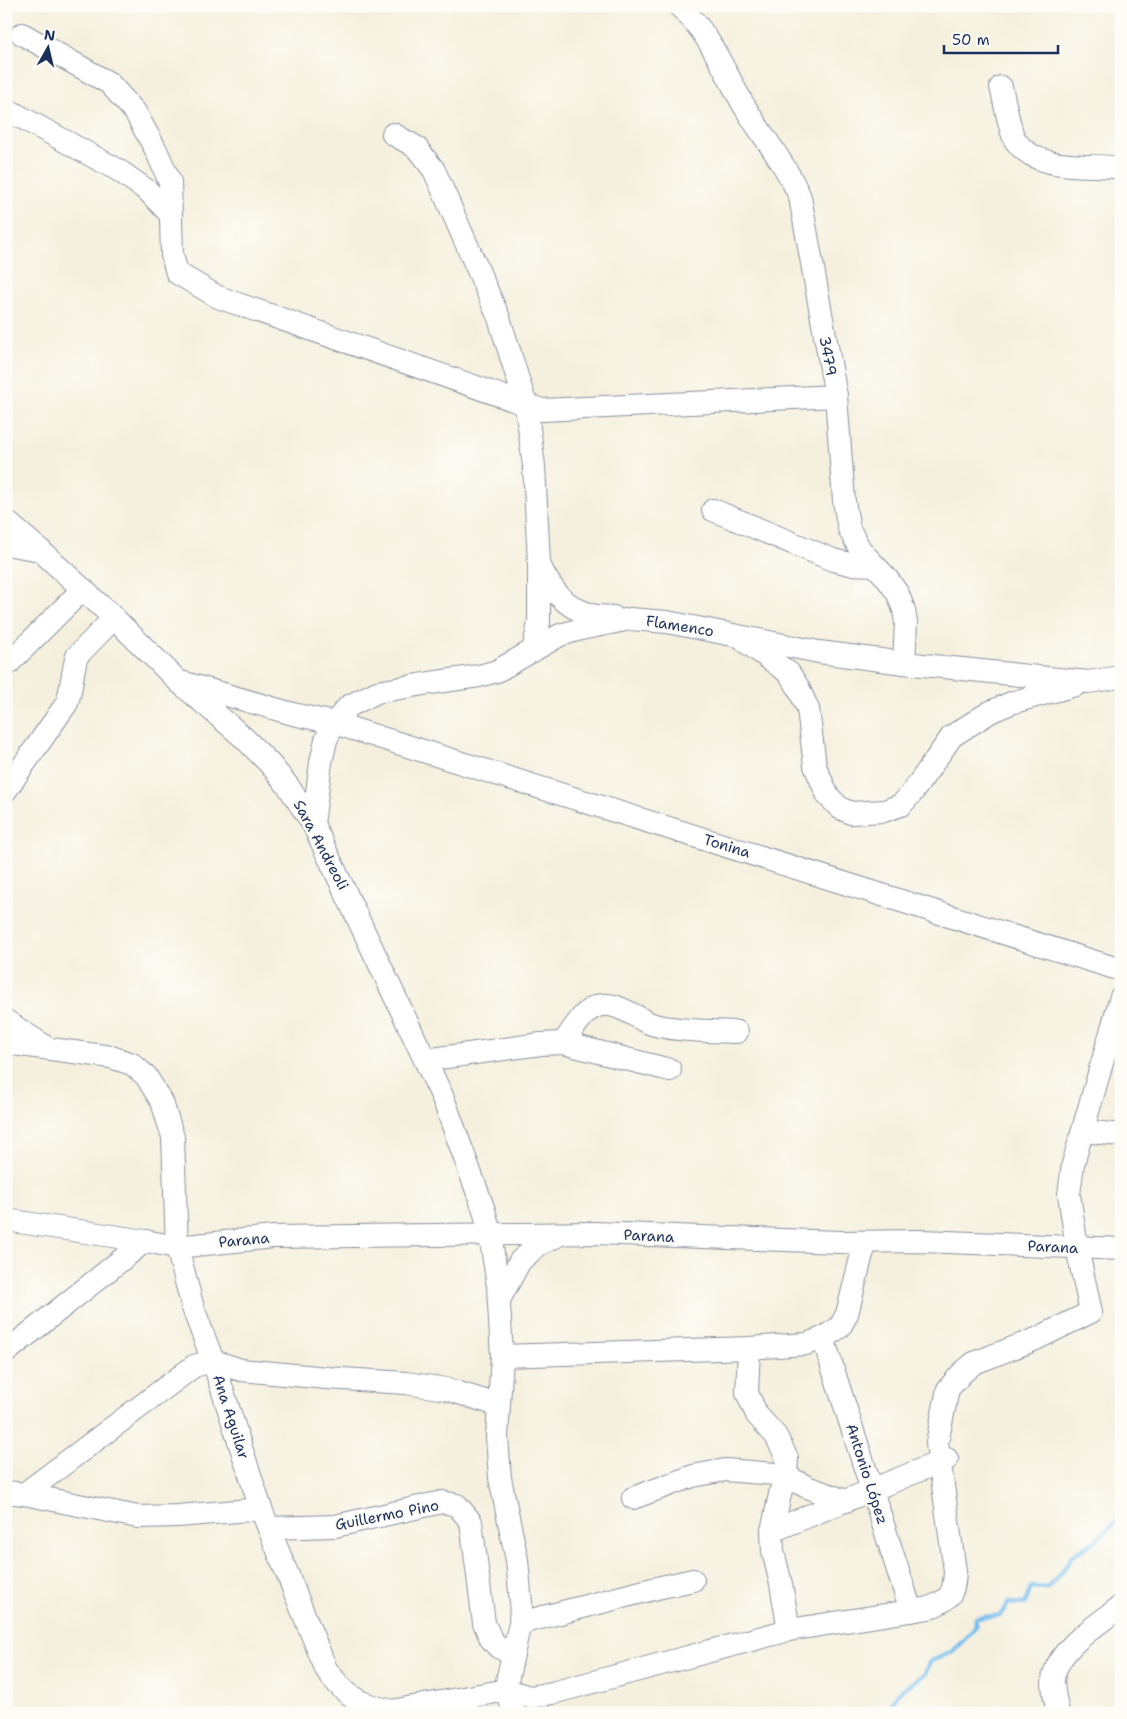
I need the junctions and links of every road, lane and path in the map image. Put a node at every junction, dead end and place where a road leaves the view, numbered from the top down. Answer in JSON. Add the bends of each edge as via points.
{"nodes":[{"id":1,"x":679,"y":6,"type":"edge"},
{"id":2,"x":701,"y":6,"type":"edge"},
{"id":3,"x":22,"y":34,"type":"dead end"},
{"id":4,"x":717,"y":55,"type":"junction"},
{"id":5,"x":1001,"y":87,"type":"dead end"},
{"id":6,"x":6,"y":109,"type":"edge"},
{"id":7,"x":393,"y":134,"type":"dead end"},
{"id":8,"x":1121,"y":168,"type":"edge"},
{"id":9,"x":171,"y":216,"type":"junction"},
{"id":10,"x":836,"y":396,"type":"junction"},
{"id":11,"x":526,"y":405,"type":"junction"},
{"id":12,"x":713,"y":510,"type":"dead end"},
{"id":13,"x":6,"y":521,"type":"edge"},
{"id":14,"x":6,"y":544,"type":"edge"},
{"id":15,"x":41,"y":551,"type":"junction"},
{"id":16,"x":538,"y":563,"type":"junction"},
{"id":17,"x":874,"y":565,"type":"junction"},
{"id":18,"x":83,"y":589,"type":"junction"},
{"id":19,"x":114,"y":618,"type":"junction"},
{"id":20,"x":630,"y":619,"type":"junction"},
{"id":21,"x":737,"y":635,"type":"junction"},
{"id":22,"x":533,"y":650,"type":"junction"},
{"id":23,"x":904,"y":663,"type":"junction"},
{"id":24,"x":8,"y":665,"type":"dead end"},
{"id":25,"x":1121,"y":677,"type":"edge"},
{"id":26,"x":179,"y":682,"type":"junction"},
{"id":27,"x":1088,"y":682,"type":"junction"},
{"id":28,"x":334,"y":723,"type":"junction"},
{"id":29,"x":6,"y":790,"type":"edge"},
{"id":30,"x":313,"y":824,"type":"junction"},
{"id":31,"x":1121,"y":970,"type":"edge"},
{"id":32,"x":1121,"y":997,"type":"edge"},
{"id":33,"x":6,"y":1021,"type":"edge"},
{"id":34,"x":737,"y":1032,"type":"dead end"},
{"id":35,"x":6,"y":1043,"type":"edge"},
{"id":36,"x":563,"y":1043,"type":"junction"},
{"id":37,"x":48,"y":1048,"type":"junction"},
{"id":38,"x":425,"y":1060,"type":"junction"},
{"id":39,"x":670,"y":1070,"type":"dead end"},
{"id":40,"x":1083,"y":1131,"type":"junction"},
{"id":41,"x":1121,"y":1135,"type":"edge"},
{"id":42,"x":6,"y":1220,"type":"edge"},
{"id":43,"x":490,"y":1234,"type":"junction"},
{"id":44,"x":561,"y":1234,"type":"junction"},
{"id":45,"x":145,"y":1241,"type":"junction"},
{"id":46,"x":867,"y":1242,"type":"junction"},
{"id":47,"x":177,"y":1247,"type":"junction"},
{"id":48,"x":1077,"y":1248,"type":"junction"},
{"id":49,"x":1121,"y":1249,"type":"edge"},
{"id":50,"x":499,"y":1300,"type":"junction"},
{"id":51,"x":823,"y":1338,"type":"junction"},
{"id":52,"x":749,"y":1348,"type":"junction"},
{"id":53,"x":6,"y":1352,"type":"edge"},
{"id":54,"x":502,"y":1356,"type":"junction"},
{"id":55,"x":213,"y":1361,"type":"junction"},
{"id":56,"x":498,"y":1406,"type":"junction"},
{"id":57,"x":944,"y":1461,"type":"junction"},
{"id":58,"x":786,"y":1476,"type":"junction"},
{"id":59,"x":872,"y":1491,"type":"junction"},
{"id":60,"x":15,"y":1493,"type":"edge"},
{"id":61,"x":633,"y":1498,"type":"dead end"},
{"id":62,"x":846,"y":1501,"type":"junction"},
{"id":63,"x":265,"y":1518,"type":"junction"},
{"id":64,"x":772,"y":1531,"type":"junction"},
{"id":65,"x":693,"y":1580,"type":"dead end"},
{"id":66,"x":1121,"y":1606,"type":"edge"},
{"id":67,"x":911,"y":1611,"type":"junction"},
{"id":68,"x":520,"y":1623,"type":"junction"},
{"id":69,"x":789,"y":1630,"type":"junction"},
{"id":70,"x":513,"y":1654,"type":"junction"},
{"id":71,"x":507,"y":1690,"type":"junction"},
{"id":72,"x":389,"y":1712,"type":"edge"},
{"id":73,"x":494,"y":1713,"type":"edge"},
{"id":74,"x":514,"y":1713,"type":"edge"},
{"id":75,"x":1058,"y":1713,"type":"edge"}],
"edges":[{"from":1,"to":4,"type":"street","name":"3479"},
{"from":2,"to":4,"type":"street","name":"3479"},
{"from":3,"to":9,"type":"street","via":[[109,82],[135,112],[170,182]]},
{"from":4,"to":10,"type":"street","name":"3479","via":[[746,109],[792,177],[800,196]]},
{"from":5,"to":8,"type":"street","via":[[1014,139],[1035,157],[1057,164]]},
{"from":6,"to":9,"type":"street","via":[[118,170],[148,191]]},
{"from":7,"to":11,"type":"street","via":[[416,147],[434,170],[500,318]]},
{"from":9,"to":11,"type":"street","via":[[172,255],[177,273],[218,297]]},
{"from":10,"to":11,"type":"street","via":[[554,410]]},
{"from":10,"to":17,"type":"street","name":"3479","via":[[849,529],[861,551]]},
{"from":11,"to":16,"type":"street","via":[[534,466]]},
{"from":12,"to":17,"type":"street","via":[[833,560]]},
{"from":13,"to":15,"type":"street","name":"Sara Andreoli"},
{"from":14,"to":15,"type":"street"},
{"from":15,"to":18,"type":"street","name":"Sara Andreoli"},
{"from":16,"to":20,"type":"street","via":[[548,584],[565,603],[590,615]]},
{"from":16,"to":22,"type":"street","via":[[539,623]]},
{"from":17,"to":23,"type":"street","name":"3479","via":[[898,594],[904,610]]},
{"from":18,"to":19,"type":"street","name":"Sara Andreoli"},
{"from":18,"to":24,"type":"street"},
{"from":19,"to":26,"type":"street","name":"Sara Andreoli"},
{"from":19,"to":29,"type":"street","via":[[77,656],[67,703]]},
{"from":20,"to":21,"type":"street","name":"Flamenco","via":[[667,622]]},
{"from":20,"to":22,"type":"street","name":"Flamenco","via":[[560,635]]},
{"from":21,"to":23,"type":"street","name":"Flamenco","via":[[819,652]]},
{"from":21,"to":27,"type":"street","via":[[789,673],[798,687],[808,708],[815,766],[828,796],[840,808],[851,813],[884,811],[901,805],[952,736],[990,712]]},
{"from":22,"to":28,"type":"street","name":"Flamenco","via":[[497,671],[479,676],[377,692],[349,706]]},
{"from":23,"to":27,"type":"street","name":"Flamenco"},
{"from":25,"to":27,"type":"street","name":"Flamenco"},
{"from":26,"to":28,"type":"street","name":"Tonina"},
{"from":26,"to":30,"type":"street","name":"Sara Andreoli","via":[[269,763]]},
{"from":28,"to":30,"type":"street","name":"Flamenco","via":[[320,762]]},
{"from":28,"to":31,"type":"street","name":"Tonina"},
{"from":30,"to":38,"type":"street","name":"Sara Andreoli"},
{"from":32,"to":40,"type":"street"},
{"from":33,"to":37,"type":"street"},
{"from":34,"to":36,"type":"street","via":[[651,1024],[607,1004],[593,1007]]},
{"from":35,"to":37,"type":"street"},
{"from":36,"to":38,"type":"street"},
{"from":36,"to":39,"type":"street"},
{"from":37,"to":47,"type":"street","name":"Ana Aguilar","via":[[111,1057],[132,1064],[146,1076],[162,1102],[173,1137]]},
{"from":38,"to":43,"type":"street","name":"Sara Andreoli","via":[[443,1098]]},
{"from":40,"to":41,"type":"street"},
{"from":40,"to":48,"type":"street","via":[[1073,1164],[1069,1194]]},
{"from":42,"to":45,"type":"street","name":"Parana"},
{"from":43,"to":44,"type":"street","name":"Parana"},
{"from":43,"to":47,"type":"street","name":"Parana","via":[[273,1237]]},
{"from":43,"to":50,"type":"street","name":"Sara Andreoli"},
{"from":44,"to":46,"type":"street","name":"Parana"},
{"from":44,"to":50,"type":"street","via":[[538,1245],[520,1261]]},
{"from":45,"to":47,"type":"street","name":"Parana"},
{"from":45,"to":53,"type":"street"},
{"from":46,"to":48,"type":"street","name":"Parana","via":[[922,1241]]},
{"from":46,"to":51,"type":"street","via":[[847,1314],[840,1327]]},
{"from":47,"to":55,"type":"street","name":"Ana Aguilar","via":[[193,1308]]},
{"from":48,"to":49,"type":"street","name":"Parana"},
{"from":48,"to":57,"type":"street","via":[[1091,1312],[974,1363],[963,1372],[948,1389],[937,1443]]},
{"from":50,"to":54,"type":"street","name":"Sara Andreoli"},
{"from":51,"to":52,"type":"street","via":[[806,1344]]},
{"from":51,"to":59,"type":"street","name":"Antonio López"},
{"from":52,"to":54,"type":"street"},
{"from":52,"to":58,"type":"street","via":[[746,1393],[787,1458]]},
{"from":54,"to":56,"type":"street","name":"Sara Andreoli"},
{"from":55,"to":56,"type":"street","via":[[242,1370],[446,1389]]},
{"from":55,"to":60,"type":"street","via":[[194,1366]]},
{"from":55,"to":63,"type":"street","name":"Ana Aguilar"},
{"from":56,"to":68,"type":"street","name":"Sara Andreoli","via":[[500,1478],[517,1560]]},
{"from":57,"to":59,"type":"street"},
{"from":57,"to":67,"type":"street","via":[[954,1588],[943,1602]]},
{"from":58,"to":61,"type":"street","via":[[725,1470],[693,1476]]},
{"from":58,"to":62,"type":"street"},
{"from":58,"to":64,"type":"street"},
{"from":59,"to":62,"type":"street"},
{"from":59,"to":67,"type":"street","name":"Antonio López"},
{"from":60,"to":63,"type":"street","name":"Guillermo Pino","via":[[138,1517]]},
{"from":62,"to":64,"type":"street"},
{"from":63,"to":70,"type":"street","name":"Guillermo Pino","via":[[335,1526],[442,1502],[457,1506],[471,1522],[484,1623],[498,1647]]},
{"from":63,"to":72,"type":"street","name":"Ana Aguilar","via":[[326,1669],[350,1695]]},
{"from":64,"to":69,"type":"street"},
{"from":65,"to":68,"type":"street"},
{"from":66,"to":75,"type":"street","via":[[1061,1658],[1054,1676]]},
{"from":67,"to":69,"type":"street"},
{"from":68,"to":70,"type":"street","name":"Sara Andreoli"},
{"from":69,"to":71,"type":"street","via":[[552,1693],[530,1697]]},
{"from":70,"to":71,"type":"street","name":"Sara Andreoli"},
{"from":71,"to":72,"type":"street"},
{"from":71,"to":73,"type":"street"},
{"from":71,"to":74,"type":"street"}]}
